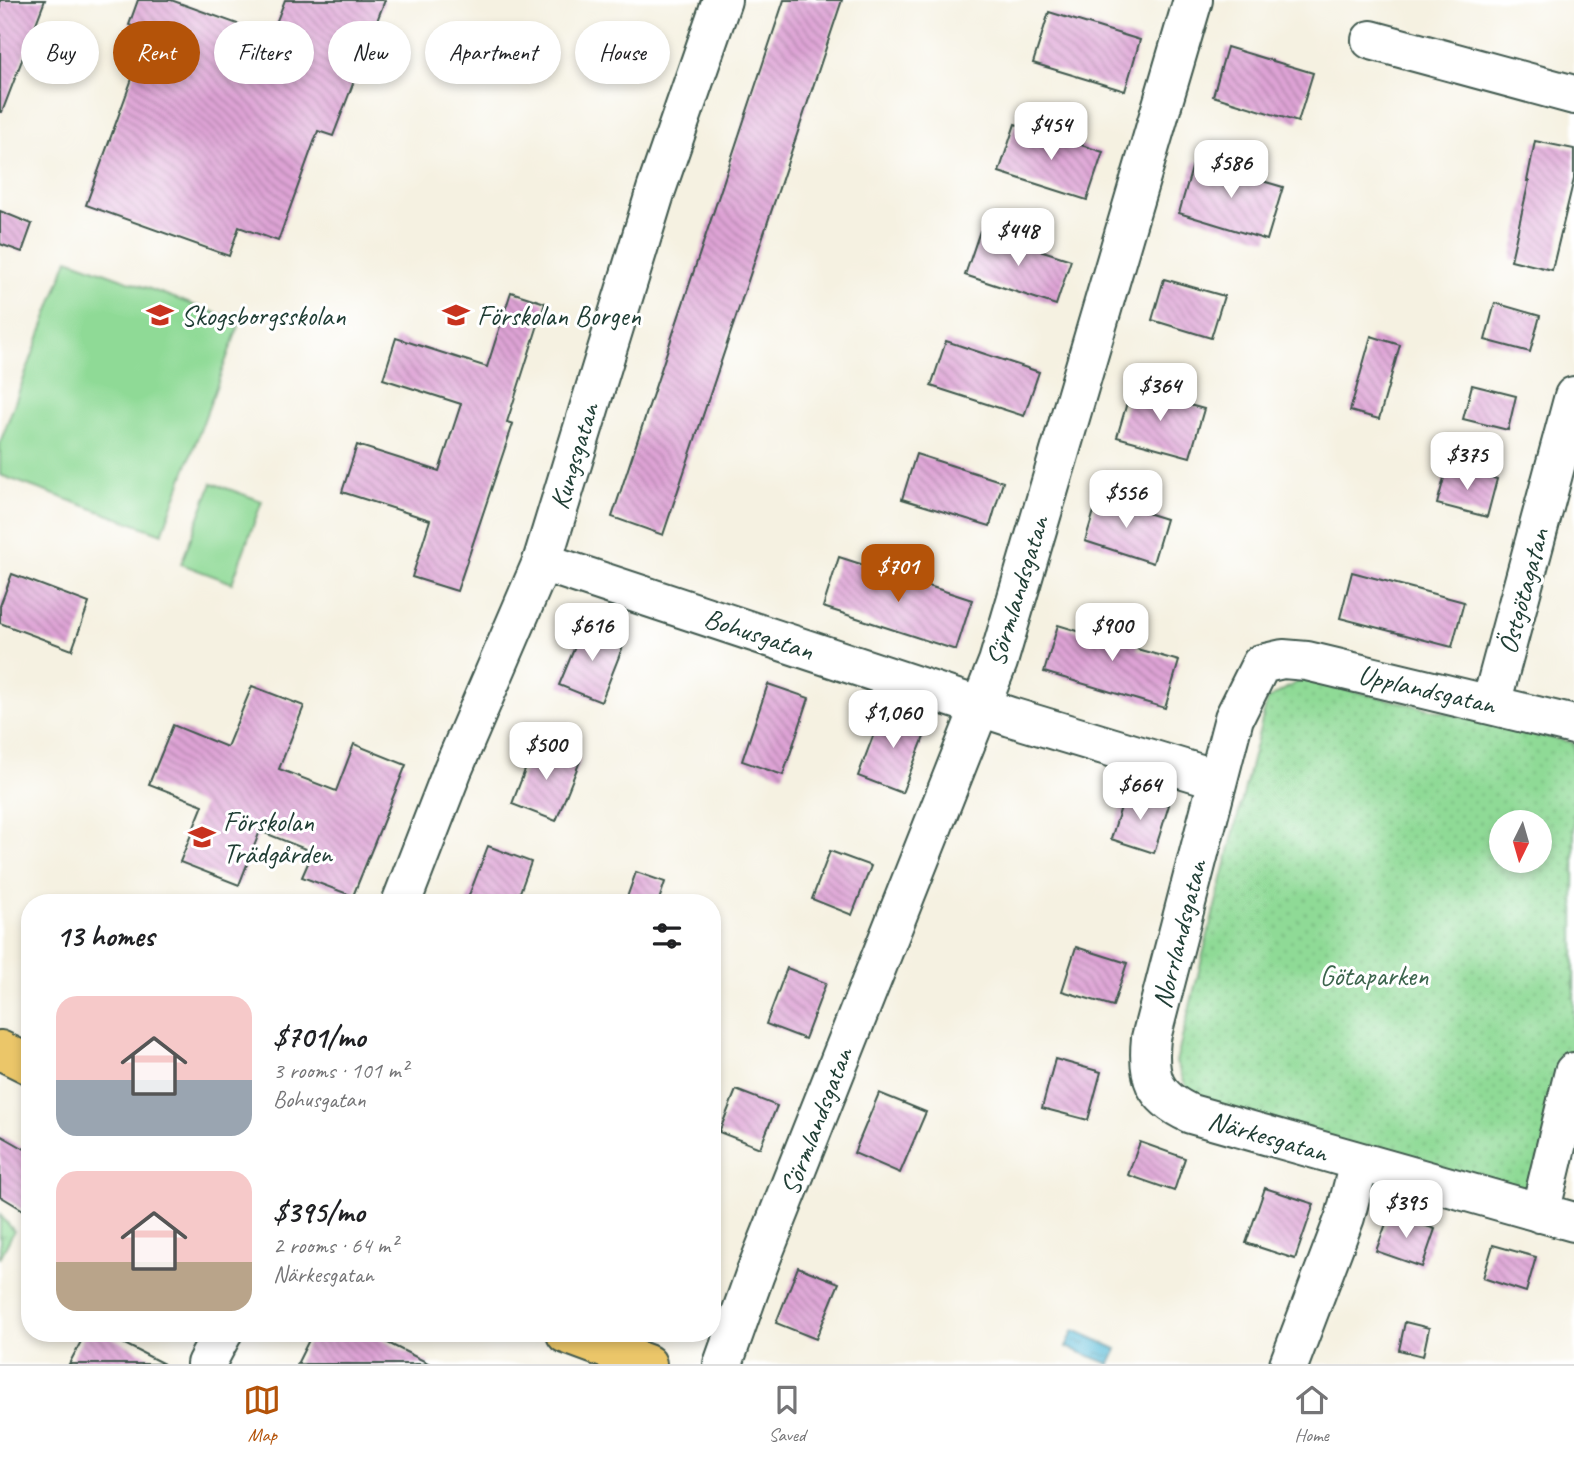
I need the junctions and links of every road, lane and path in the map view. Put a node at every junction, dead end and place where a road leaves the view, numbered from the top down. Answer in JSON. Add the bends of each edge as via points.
{"nodes":[{"id":1,"x":722,"y":0,"type":"edge"},
{"id":2,"x":1193,"y":0,"type":"edge"},
{"id":3,"x":1371,"y":40,"type":"dead end"},
{"id":4,"x":1574,"y":95,"type":"edge"},
{"id":5,"x":1574,"y":396,"type":"edge"},
{"id":6,"x":542,"y":562,"type":"junction"},
{"id":7,"x":1278,"y":660,"type":"joint"},
{"id":8,"x":1491,"y":704,"type":"junction"},
{"id":9,"x":979,"y":705,"type":"junction"},
{"id":10,"x":1574,"y":725,"type":"edge"},
{"id":11,"x":1217,"y":779,"type":"junction"},
{"id":12,"x":404,"y":894,"type":"edge"},
{"id":13,"x":0,"y":1050,"type":"edge"},
{"id":14,"x":21,"y":1060,"type":"edge"},
{"id":15,"x":1574,"y":1072,"type":"edge"},
{"id":16,"x":1167,"y":1101,"type":"joint"},
{"id":17,"x":1359,"y":1163,"type":"junction"},
{"id":18,"x":1557,"y":1217,"type":"edge"},
{"id":19,"x":218,"y":1342,"type":"edge"},
{"id":20,"x":588,"y":1342,"type":"edge"},
{"id":21,"x":206,"y":1364,"type":"edge"},
{"id":22,"x":647,"y":1364,"type":"edge"},
{"id":23,"x":723,"y":1364,"type":"edge"},
{"id":24,"x":1289,"y":1364,"type":"edge"}],
"edges":[{"from":1,"to":6,"type":"street","name":"Kungsgatan","via":[[656,190]]},
{"from":2,"to":9,"type":"street","name":"Sörmlandsgatan","via":[[998,662]]},
{"from":3,"to":4,"type":"street"},
{"from":5,"to":8,"type":"street","name":"Östgötagatan"},
{"from":6,"to":9,"type":"street","name":"Bohusgatan"},
{"from":6,"to":12,"type":"street","name":"Kungsgatan"},
{"from":7,"to":8,"type":"street","name":"Upplandsgatan","via":[[1307,661]]},
{"from":7,"to":11,"type":"street","name":"Norrlandsgatan","via":[[1261,664],[1248,686]]},
{"from":8,"to":10,"type":"street","name":"Upplandsgatan"},
{"from":9,"to":11,"type":"street","name":"Bohusgatan"},
{"from":9,"to":23,"type":"street","name":"Sörmlandsgatan"},
{"from":11,"to":16,"type":"street","name":"Norrlandsgatan","via":[[1151,1038],[1149,1063],[1156,1087]]},
{"from":13,"to":14,"type":"main road"},
{"from":15,"to":18,"type":"street"},
{"from":16,"to":17,"type":"street","name":"Närkesgatan","via":[[1191,1114]]},
{"from":17,"to":18,"type":"street","name":"Närkesgatan"},
{"from":17,"to":24,"type":"street","via":[[1345,1217]]},
{"from":19,"to":21,"type":"street"},
{"from":20,"to":22,"type":"main road"}]}
